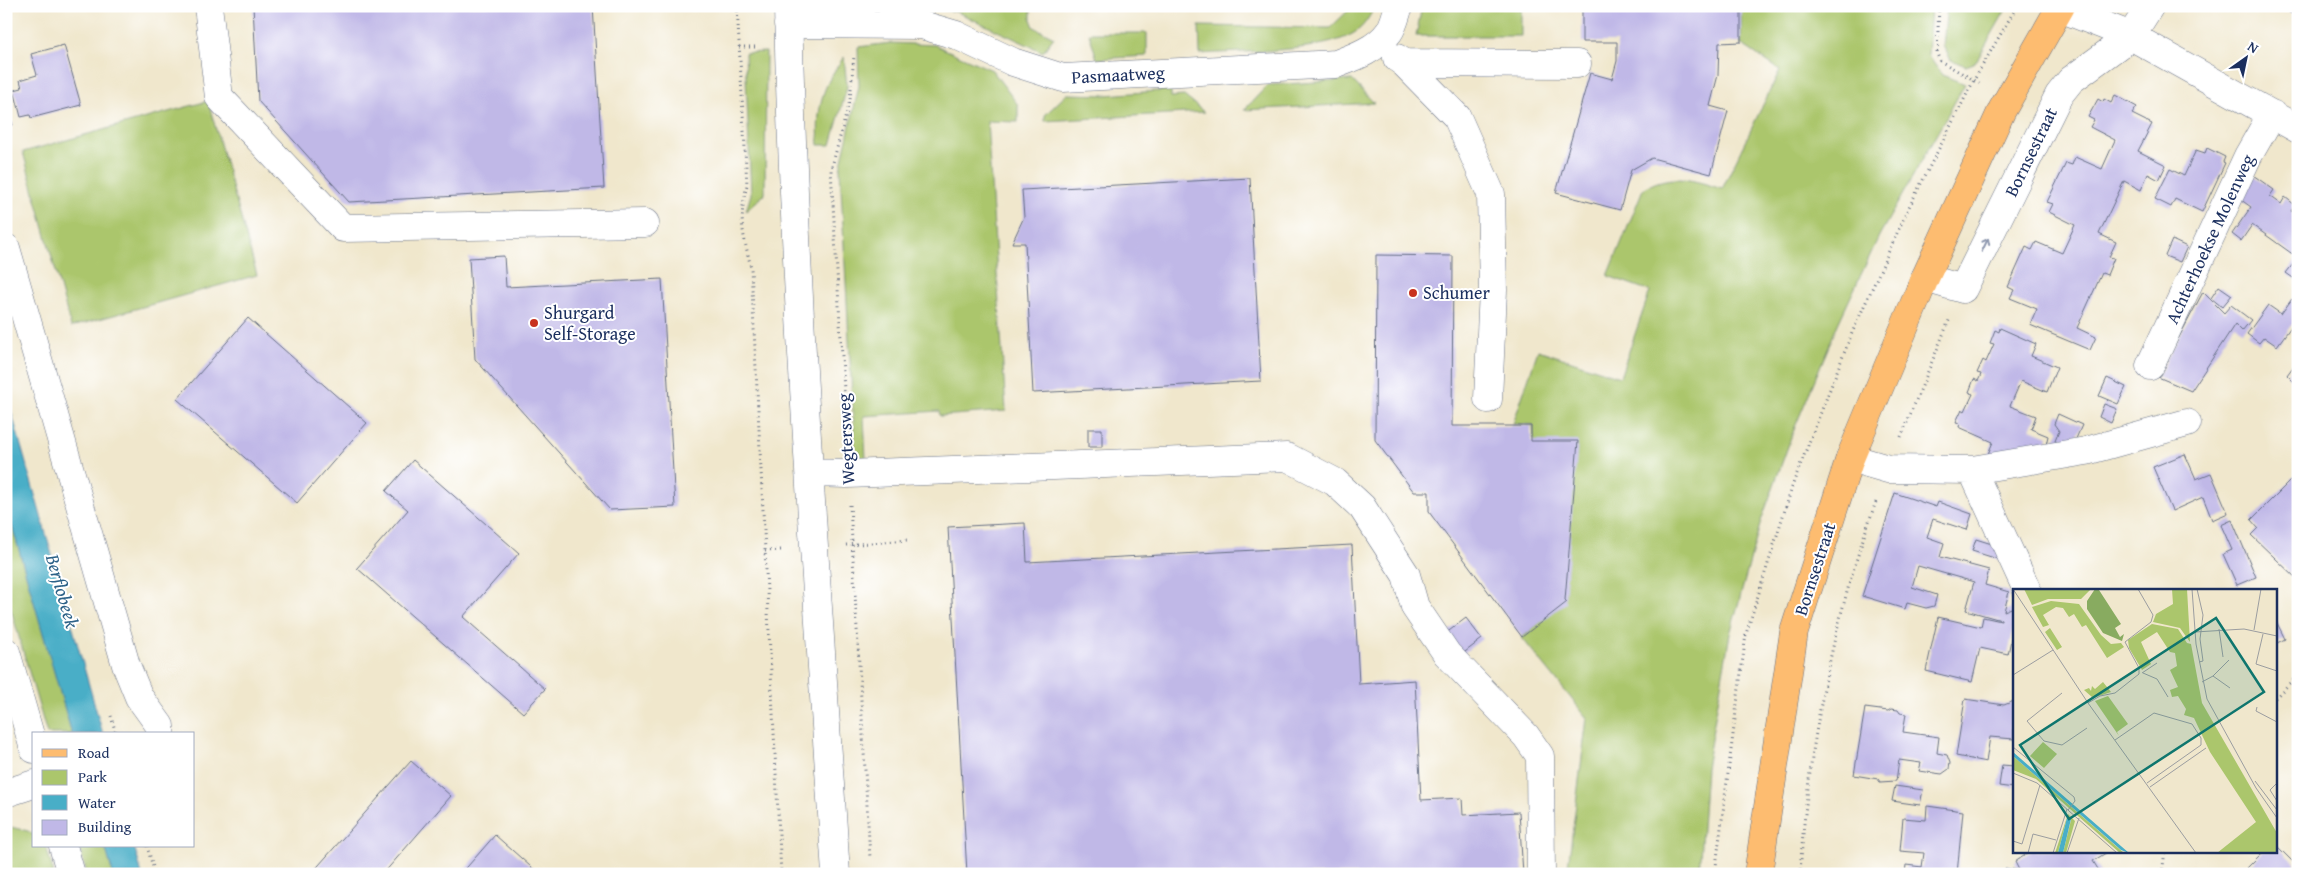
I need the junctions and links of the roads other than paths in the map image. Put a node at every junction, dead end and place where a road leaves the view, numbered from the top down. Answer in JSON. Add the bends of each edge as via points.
{"nodes":[{"id":1,"x":208,"y":6,"type":"edge"},
{"id":2,"x":1399,"y":6,"type":"edge"},
{"id":3,"x":2150,"y":6,"type":"edge"},
{"id":4,"x":2060,"y":7,"type":"edge"},
{"id":5,"x":788,"y":15,"type":"edge"},
{"id":6,"x":2131,"y":36,"type":"junction"},
{"id":7,"x":1378,"y":43,"type":"junction"},
{"id":8,"x":1404,"y":63,"type":"junction"},
{"id":9,"x":1577,"y":64,"type":"dead end"},
{"id":10,"x":2272,"y":114,"type":"junction"},
{"id":11,"x":2298,"y":129,"type":"edge"},
{"id":12,"x":645,"y":223,"type":"dead end"},
{"id":13,"x":6,"y":248,"type":"edge"},
{"id":14,"x":1925,"y":278,"type":"junction"},
{"id":15,"x":2150,"y":366,"type":"dead end"},
{"id":16,"x":1488,"y":399,"type":"dead end"},
{"id":17,"x":2187,"y":423,"type":"dead end"},
{"id":18,"x":1850,"y":458,"type":"junction"},
{"id":19,"x":1972,"y":470,"type":"junction"},
{"id":20,"x":810,"y":473,"type":"junction"},
{"id":21,"x":2027,"y":589,"type":"edge"},
{"id":22,"x":6,"y":652,"type":"edge"},
{"id":23,"x":160,"y":732,"type":"edge"},
{"id":24,"x":32,"y":742,"type":"edge"},
{"id":25,"x":32,"y":785,"type":"edge"},
{"id":26,"x":6,"y":793,"type":"edge"},
{"id":27,"x":64,"y":848,"type":"edge"},
{"id":28,"x":71,"y":874,"type":"edge"},
{"id":29,"x":836,"y":874,"type":"edge"},
{"id":30,"x":1541,"y":874,"type":"edge"},
{"id":31,"x":1758,"y":874,"type":"edge"}],
"edges":[{"from":1,"to":12,"type":"street","via":[[219,96],[343,228]]},
{"from":2,"to":7,"type":"street","name":"Pasmaatweg","via":[[1389,31]]},
{"from":3,"to":6,"type":"street","name":"Bornsestraat"},
{"from":4,"to":6,"type":"street"},
{"from":4,"to":14,"type":"main road","name":"Bornsestraat","via":[[2008,98]]},
{"from":5,"to":7,"type":"street","name":"Pasmaatweg","via":[[852,25],[922,25],[956,35],[1012,62],[1063,78],[1336,64],[1360,55]]},
{"from":5,"to":20,"type":"street"},
{"from":6,"to":10,"type":"street"},
{"from":14,"to":6,"type":"street","name":"Bornsestraat","one_way":true,"via":[[1964,289],[2060,94],[2071,80]]},
{"from":7,"to":8,"type":"street"},
{"from":8,"to":9,"type":"street"},
{"from":8,"to":16,"type":"street","via":[[1457,117],[1491,194],[1493,290]]},
{"from":10,"to":11,"type":"street"},
{"from":10,"to":15,"type":"street","name":"Achterhoekse Molenweg","via":[[2248,156]]},
{"from":13,"to":23,"type":"street","via":[[126,665],[139,697],[160,726]]},
{"from":14,"to":18,"type":"main road","name":"Bornsestraat"},
{"from":17,"to":19,"type":"street","via":[[2086,451]]},
{"from":18,"to":19,"type":"street","via":[[1888,469]]},
{"from":18,"to":31,"type":"main road","name":"Bornsestraat","via":[[1794,632]]},
{"from":19,"to":21,"type":"street"},
{"from":20,"to":29,"type":"street"},
{"from":20,"to":30,"type":"street","via":[[1287,457],[1335,482],[1362,507],[1406,575],[1416,607],[1447,654],[1526,736],[1540,756]]},
{"from":22,"to":24,"type":"street"},
{"from":25,"to":26,"type":"street"},
{"from":27,"to":28,"type":"street"}]}
